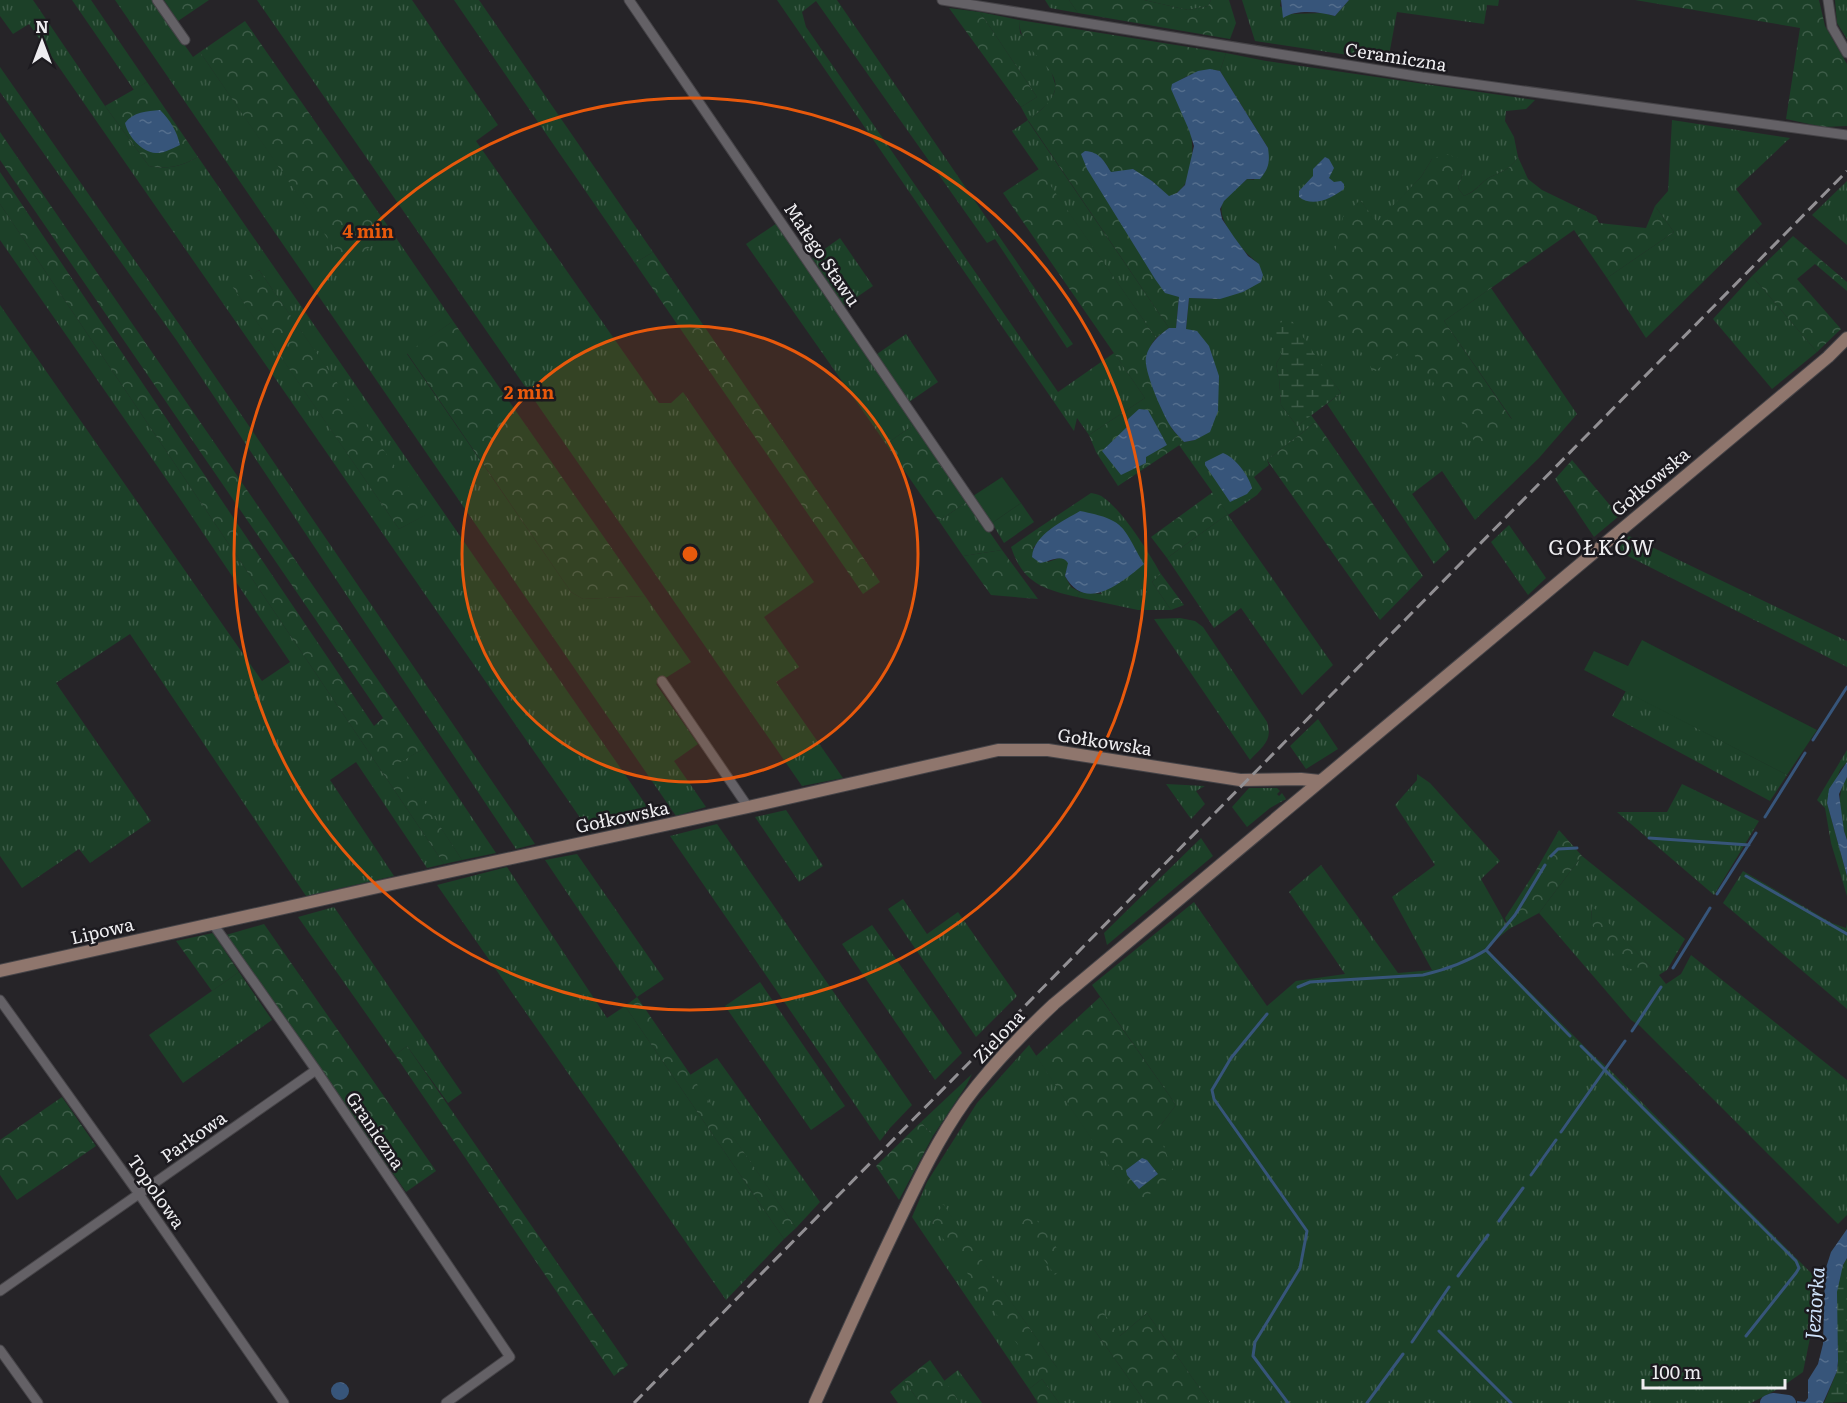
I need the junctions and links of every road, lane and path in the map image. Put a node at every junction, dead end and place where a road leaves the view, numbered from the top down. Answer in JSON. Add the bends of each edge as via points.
{"nodes":[{"id":1,"x":158,"y":0,"type":"edge"},
{"id":2,"x":629,"y":0,"type":"edge"},
{"id":3,"x":942,"y":0,"type":"edge"},
{"id":4,"x":1828,"y":0,"type":"edge"},
{"id":5,"x":185,"y":40,"type":"dead end"},
{"id":6,"x":1847,"y":53,"type":"edge"},
{"id":7,"x":1847,"y":135,"type":"edge"},
{"id":8,"x":1847,"y":338,"type":"edge"},
{"id":9,"x":989,"y":527,"type":"dead end"},
{"id":10,"x":662,"y":681,"type":"dead end"},
{"id":11,"x":1320,"y":781,"type":"junction"},
{"id":12,"x":748,"y":807,"type":"junction"},
{"id":13,"x":213,"y":924,"type":"junction"},
{"id":14,"x":0,"y":971,"type":"edge"},
{"id":15,"x":0,"y":1000,"type":"edge"},
{"id":16,"x":315,"y":1070,"type":"junction"},
{"id":17,"x":139,"y":1194,"type":"junction"},
{"id":18,"x":0,"y":1291,"type":"edge"},
{"id":19,"x":0,"y":1350,"type":"edge"},
{"id":20,"x":38,"y":1403,"type":"edge"},
{"id":21,"x":284,"y":1403,"type":"edge"},
{"id":22,"x":446,"y":1403,"type":"edge"},
{"id":23,"x":815,"y":1403,"type":"edge"}],
"edges":[{"from":1,"to":5,"type":"street"},
{"from":2,"to":9,"type":"street","name":"Małego Stawu"},
{"from":3,"to":7,"type":"street","name":"Ceramiczna","via":[[1432,79]]},
{"from":4,"to":6,"type":"street","via":[[1832,27]]},
{"from":8,"to":11,"type":"street","name":"Gołkowska"},
{"from":10,"to":12,"type":"street"},
{"from":11,"to":12,"type":"street","name":"Gołkowska","via":[[1240,780],[1048,750],[1015,749]]},
{"from":11,"to":23,"type":"street","name":"Zielona","via":[[1054,1004],[994,1065],[959,1110],[923,1172]]},
{"from":12,"to":13,"type":"street","name":"Gołkowska"},
{"from":13,"to":14,"type":"street","name":"Lipowa"},
{"from":13,"to":16,"type":"street","name":"Graniczna"},
{"from":15,"to":17,"type":"street","name":"Topolowa"},
{"from":16,"to":17,"type":"street","name":"Parkowa"},
{"from":16,"to":22,"type":"street","name":"Graniczna","via":[[510,1357]]},
{"from":17,"to":18,"type":"street","name":"Parkowa"},
{"from":17,"to":21,"type":"street","name":"Topolowa"},
{"from":19,"to":20,"type":"street"}]}
